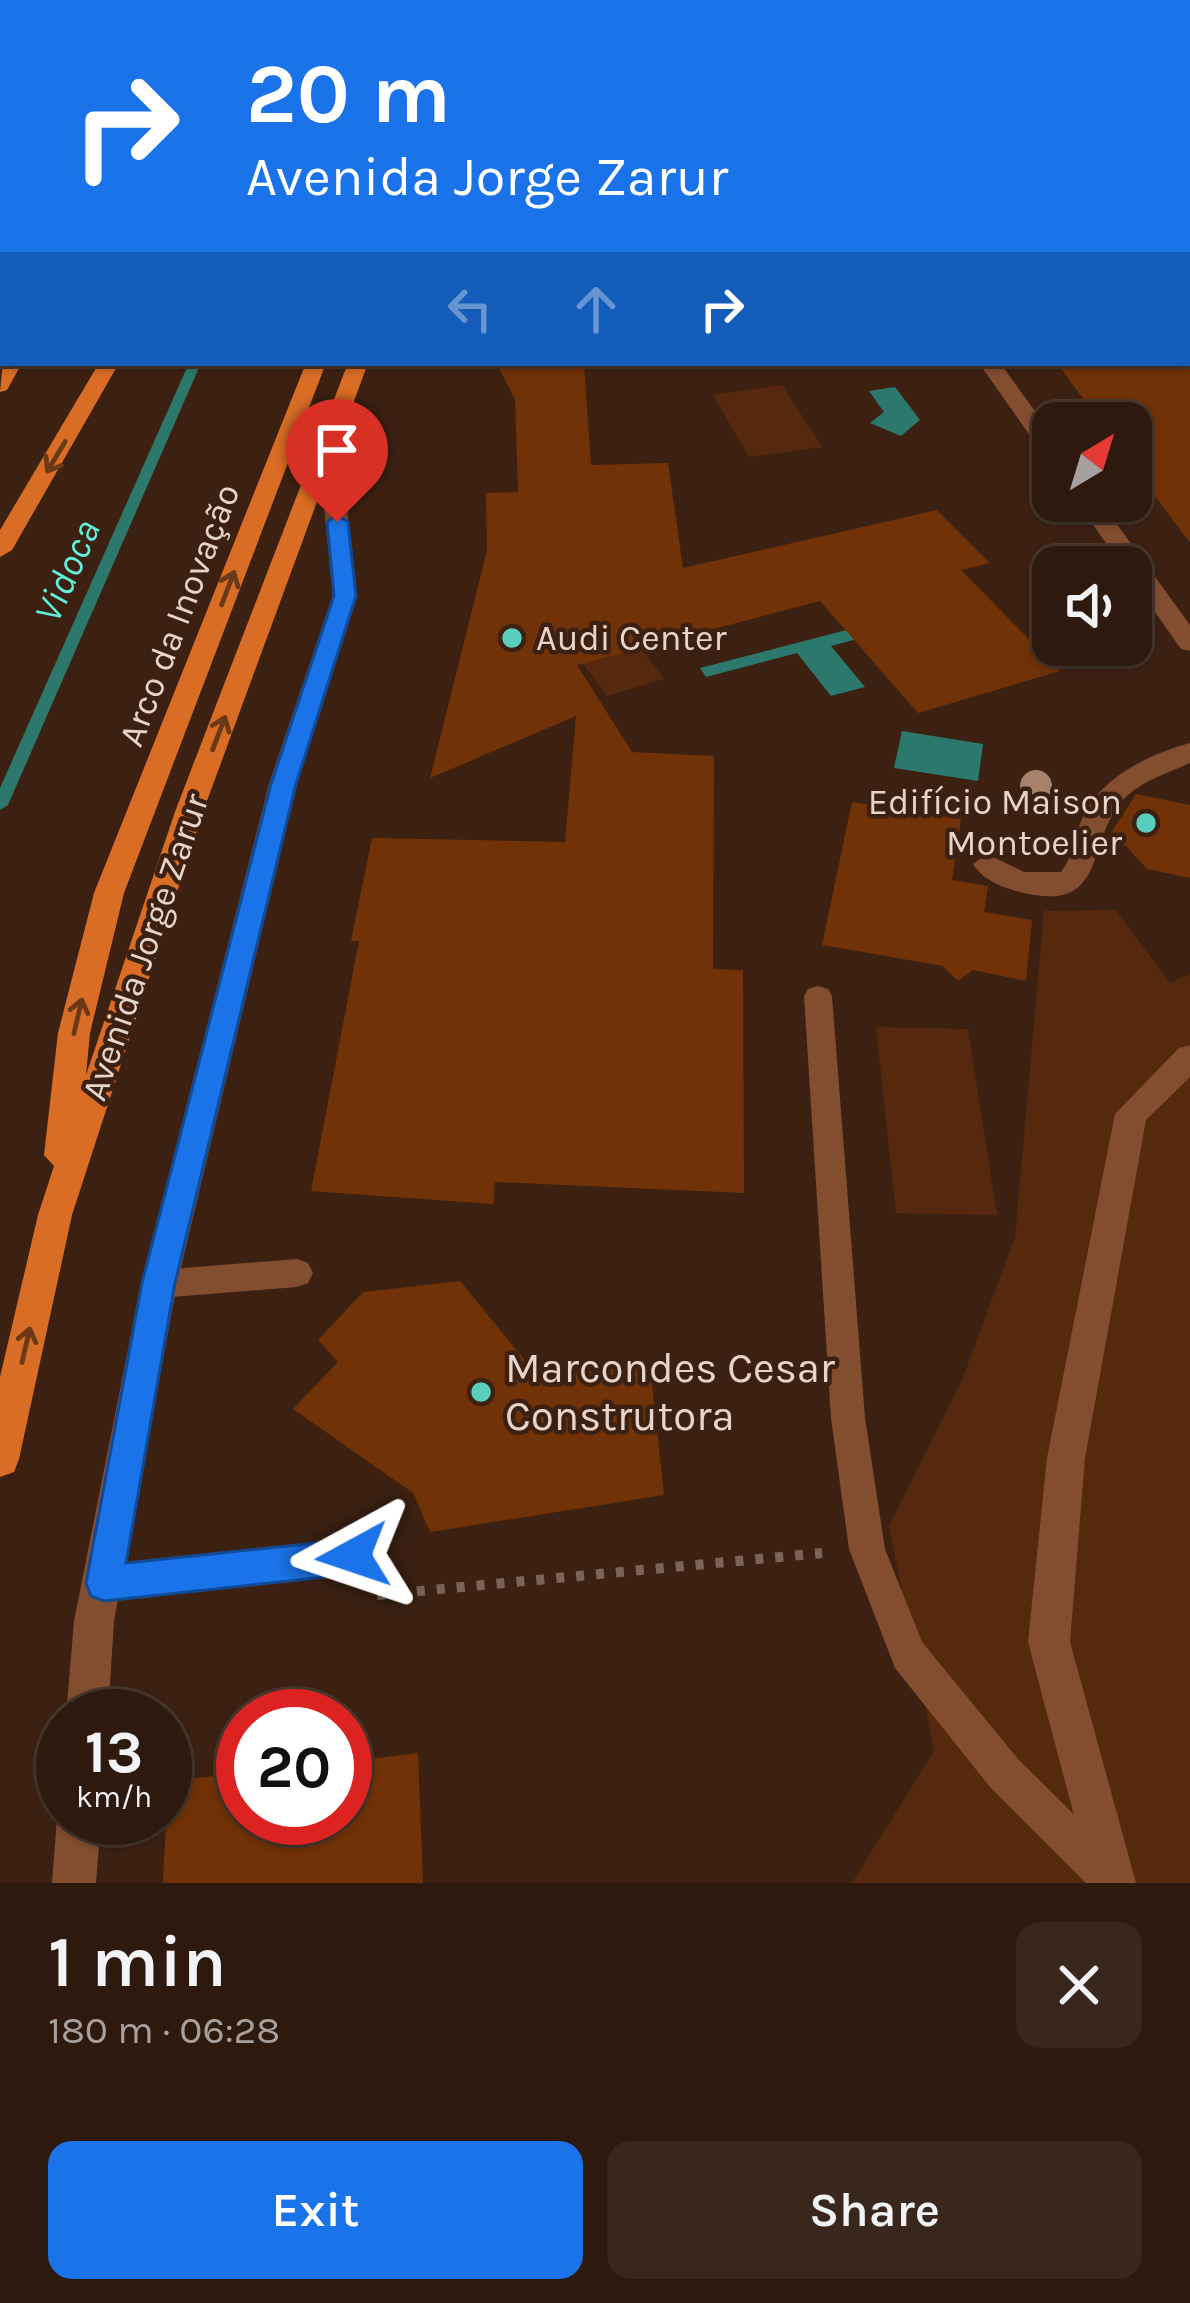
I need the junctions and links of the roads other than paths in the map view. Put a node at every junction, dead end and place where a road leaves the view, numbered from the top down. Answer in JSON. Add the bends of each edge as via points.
{"nodes":[{"id":1,"x":107,"y":366,"type":"edge"},
{"id":2,"x":315,"y":366,"type":"edge"},
{"id":3,"x":357,"y":366,"type":"edge"},
{"id":4,"x":991,"y":366,"type":"edge"},
{"id":5,"x":1032,"y":423,"type":"edge"},
{"id":6,"x":329,"y":448,"type":"junction"},
{"id":7,"x":1103,"y":522,"type":"edge"},
{"id":8,"x":0,"y":550,"type":"edge"},
{"id":9,"x":1190,"y":643,"type":"edge"},
{"id":10,"x":1190,"y":752,"type":"edge"},
{"id":11,"x":987,"y":864,"type":"dead end"},
{"id":12,"x":818,"y":996,"type":"dead end"},
{"id":13,"x":1190,"y":1057,"type":"edge"},
{"id":14,"x":55,"y":1215,"type":"junction"},
{"id":15,"x":298,"y":1273,"type":"dead end"},
{"id":16,"x":158,"y":1283,"type":"junction"},
{"id":17,"x":0,"y":1459,"type":"edge"},
{"id":18,"x":353,"y":1556,"type":"dead end"},
{"id":19,"x":104,"y":1583,"type":"junction"},
{"id":20,"x":89,"y":1689,"type":"edge"},
{"id":21,"x":77,"y":1845,"type":"edge"},
{"id":22,"x":1112,"y":1880,"type":"edge"},
{"id":23,"x":74,"y":1883,"type":"edge"}],
"edges":[{"from":1,"to":8,"type":"main road","one_way":true},
{"from":14,"to":2,"type":"main road","name":"Arco da Inovação","one_way":true,"via":[[74,1033],[109,893]]},
{"from":3,"to":6,"type":"main road","name":"Avenida Jorge Zarur"},
{"from":4,"to":5,"type":"street"},
{"from":14,"to":6,"type":"main road","name":"Avenida Jorge Zarur","one_way":true,"via":[[190,809]]},
{"from":6,"to":16,"type":"street","name":"Avenida Jorge Zarur","via":[[345,596],[283,784]]},
{"from":7,"to":9,"type":"street"},
{"from":10,"to":11,"type":"street","via":[[1114,791],[1085,836],[1074,883],[1016,881]]},
{"from":12,"to":22,"type":"lane","via":[[848,1418],[867,1549],[908,1655],[1004,1773]]},
{"from":13,"to":22,"type":"street","via":[[1131,1114],[1066,1458],[1049,1642]]},
{"from":17,"to":14,"type":"main road","name":"Avenida Jorge Zarur","one_way":true},
{"from":15,"to":16,"type":"lane"},
{"from":16,"to":19,"type":"street","name":"Avenida Jorge Zarur"},
{"from":18,"to":19,"type":"lane"},
{"from":19,"to":20,"type":"street","name":"Avenida Jorge Zarur"},
{"from":21,"to":23,"type":"street"}]}
